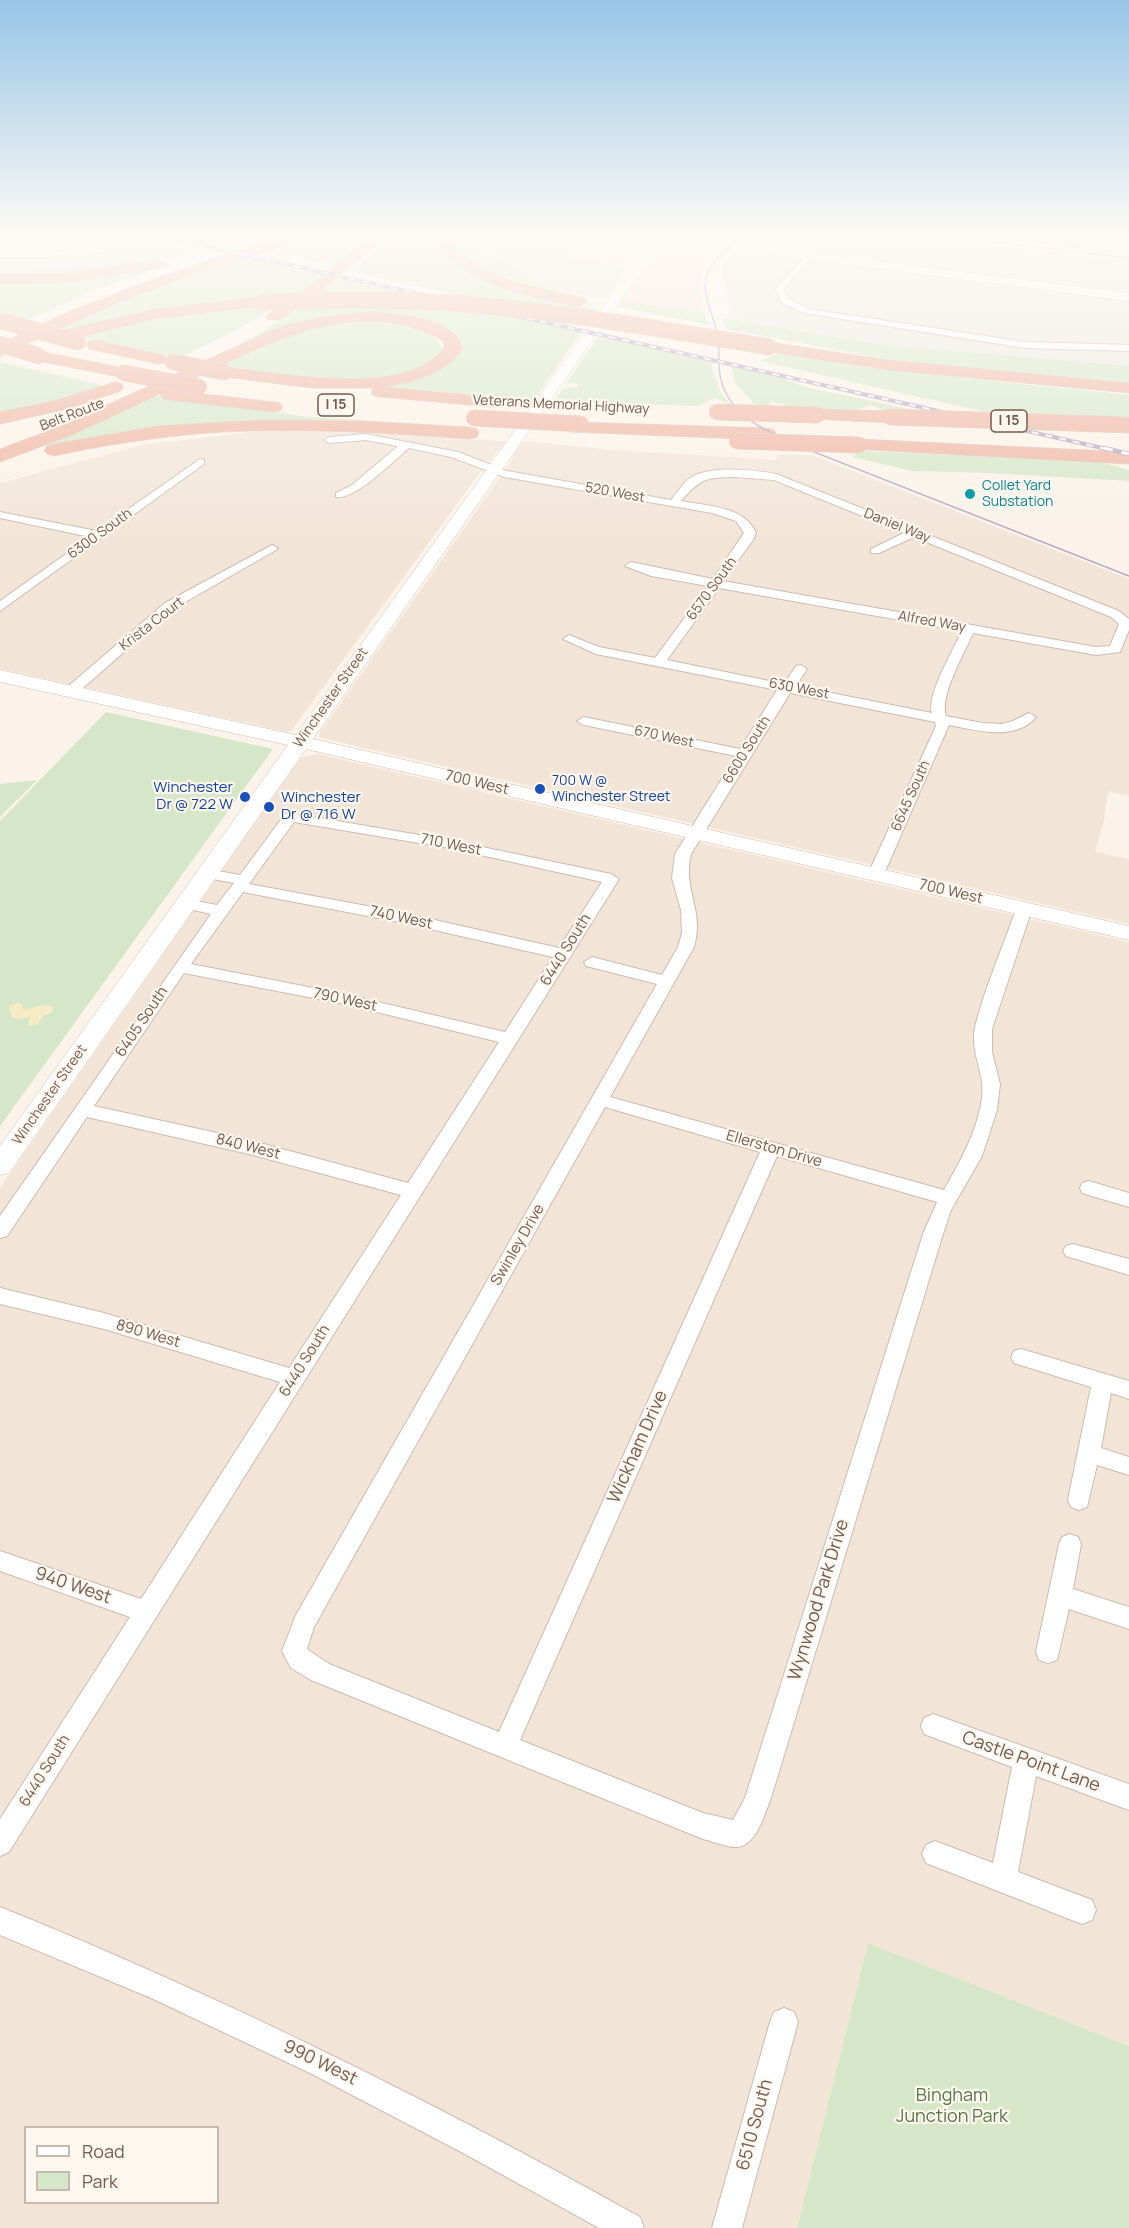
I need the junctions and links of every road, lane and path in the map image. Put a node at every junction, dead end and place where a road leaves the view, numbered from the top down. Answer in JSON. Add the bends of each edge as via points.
{"nodes":[{"id":1,"x":29,"y":336,"type":"edge"},
{"id":2,"x":57,"y":336,"type":"edge"},
{"id":3,"x":69,"y":336,"type":"edge"},
{"id":4,"x":241,"y":336,"type":"edge"},
{"id":5,"x":274,"y":336,"type":"edge"},
{"id":6,"x":446,"y":336,"type":"edge"},
{"id":7,"x":589,"y":336,"type":"edge"},
{"id":8,"x":717,"y":336,"type":"edge"},
{"id":9,"x":735,"y":336,"type":"edge"},
{"id":10,"x":967,"y":336,"type":"edge"},
{"id":11,"x":0,"y":344,"type":"edge"},
{"id":12,"x":772,"y":344,"type":"junction"},
{"id":13,"x":223,"y":347,"type":"junction"},
{"id":14,"x":1129,"y":348,"type":"edge"},
{"id":15,"x":0,"y":351,"type":"edge"},
{"id":16,"x":0,"y":359,"type":"edge"},
{"id":17,"x":33,"y":360,"type":"junction"},
{"id":18,"x":224,"y":372,"type":"junction"},
{"id":19,"x":1129,"y":388,"type":"edge"},
{"id":20,"x":287,"y":399,"type":"dead end"},
{"id":21,"x":366,"y":409,"type":"dead end"},
{"id":22,"x":694,"y":412,"type":"dead end"},
{"id":23,"x":0,"y":418,"type":"edge"},
{"id":24,"x":473,"y":424,"type":"junction"},
{"id":25,"x":579,"y":425,"type":"junction"},
{"id":26,"x":1129,"y":425,"type":"edge"},
{"id":27,"x":738,"y":435,"type":"junction"},
{"id":28,"x":944,"y":436,"type":"junction"},
{"id":29,"x":329,"y":440,"type":"dead end"},
{"id":30,"x":0,"y":442,"type":"edge"},
{"id":31,"x":405,"y":446,"type":"junction"},
{"id":32,"x":1129,"y":446,"type":"edge"},
{"id":33,"x":0,"y":456,"type":"edge"},
{"id":34,"x":1129,"y":458,"type":"edge"},
{"id":35,"x":200,"y":462,"type":"dead end"},
{"id":36,"x":0,"y":463,"type":"edge"},
{"id":37,"x":494,"y":469,"type":"junction"},
{"id":38,"x":340,"y":495,"type":"dead end"},
{"id":39,"x":674,"y":503,"type":"junction"},
{"id":40,"x":0,"y":515,"type":"edge"},
{"id":41,"x":736,"y":517,"type":"joint"},
{"id":42,"x":914,"y":532,"type":"junction"},
{"id":43,"x":99,"y":535,"type":"junction"},
{"id":44,"x":272,"y":548,"type":"dead end"},
{"id":45,"x":875,"y":551,"type":"dead end"},
{"id":46,"x":631,"y":566,"type":"dead end"},
{"id":47,"x":717,"y":583,"type":"junction"},
{"id":48,"x":0,"y":607,"type":"edge"},
{"id":49,"x":1123,"y":618,"type":"joint"},
{"id":50,"x":969,"y":629,"type":"junction"},
{"id":51,"x":569,"y":639,"type":"dead end"},
{"id":52,"x":659,"y":662,"type":"junction"},
{"id":53,"x":801,"y":669,"type":"dead end"},
{"id":54,"x":0,"y":676,"type":"edge"},
{"id":55,"x":789,"y":687,"type":"junction"},
{"id":56,"x":70,"y":692,"type":"junction"},
{"id":57,"x":940,"y":717,"type":"junction"},
{"id":58,"x":1029,"y":717,"type":"dead end"},
{"id":59,"x":584,"y":721,"type":"dead end"},
{"id":60,"x":300,"y":742,"type":"junction"},
{"id":61,"x":745,"y":754,"type":"junction"},
{"id":62,"x":290,"y":817,"type":"joint"},
{"id":63,"x":696,"y":833,"type":"junction"},
{"id":64,"x":207,"y":874,"type":"junction"},
{"id":65,"x":876,"y":874,"type":"junction"},
{"id":66,"x":611,"y":879,"type":"joint"},
{"id":67,"x":240,"y":884,"type":"junction"},
{"id":68,"x":186,"y":904,"type":"junction"},
{"id":69,"x":1024,"y":909,"type":"junction"},
{"id":70,"x":221,"y":911,"type":"junction"},
{"id":71,"x":1129,"y":933,"type":"edge"},
{"id":72,"x":563,"y":954,"type":"junction"},
{"id":73,"x":592,"y":962,"type":"dead end"},
{"id":74,"x":180,"y":967,"type":"junction"},
{"id":75,"x":667,"y":981,"type":"junction"},
{"id":76,"x":509,"y":1039,"type":"junction"},
{"id":77,"x":600,"y":1100,"type":"junction"},
{"id":78,"x":82,"y":1110,"type":"junction"},
{"id":79,"x":771,"y":1148,"type":"junction"},
{"id":80,"x":0,"y":1166,"type":"edge"},
{"id":81,"x":1089,"y":1188,"type":"dead end"},
{"id":82,"x":413,"y":1191,"type":"junction"},
{"id":83,"x":948,"y":1198,"type":"junction"},
{"id":84,"x":1129,"y":1200,"type":"edge"},
{"id":85,"x":0,"y":1231,"type":"edge"},
{"id":86,"x":1073,"y":1251,"type":"dead end"},
{"id":87,"x":1128,"y":1264,"type":"edge"},
{"id":88,"x":0,"y":1296,"type":"edge"},
{"id":89,"x":1021,"y":1357,"type":"dead end"},
{"id":90,"x":294,"y":1378,"type":"junction"},
{"id":91,"x":1103,"y":1382,"type":"junction"},
{"id":92,"x":1129,"y":1390,"type":"edge"},
{"id":93,"x":1088,"y":1453,"type":"junction"},
{"id":94,"x":1129,"y":1466,"type":"edge"},
{"id":95,"x":1078,"y":1500,"type":"dead end"},
{"id":96,"x":1070,"y":1544,"type":"dead end"},
{"id":97,"x":0,"y":1561,"type":"edge"},
{"id":98,"x":1060,"y":1595,"type":"junction"},
{"id":99,"x":147,"y":1612,"type":"junction"},
{"id":100,"x":1129,"y":1618,"type":"edge"},
{"id":101,"x":294,"y":1651,"type":"joint"},
{"id":102,"x":1048,"y":1652,"type":"dead end"},
{"id":103,"x":933,"y":1726,"type":"dead end"},
{"id":104,"x":505,"y":1746,"type":"junction"},
{"id":105,"x":1026,"y":1760,"type":"junction"},
{"id":106,"x":1129,"y":1797,"type":"edge"},
{"id":107,"x":0,"y":1843,"type":"edge"},
{"id":108,"x":935,"y":1854,"type":"dead end"},
{"id":109,"x":1003,"y":1880,"type":"junction"},
{"id":110,"x":1082,"y":1910,"type":"dead end"},
{"id":111,"x":0,"y":1921,"type":"edge"},
{"id":112,"x":784,"y":2022,"type":"dead end"},
{"id":113,"x":629,"y":2228,"type":"edge"},
{"id":114,"x":727,"y":2228,"type":"edge"}],
"edges":[{"from":1,"to":15,"type":"highway"},
{"from":2,"to":18,"type":"highway","name":"Veterans Memorial Highway","number":"I 15","bridge":true},
{"from":3,"to":16,"type":"highway","bridge":true},
{"from":4,"to":13,"type":"highway","name":"Belt Route"},
{"from":5,"to":33,"type":"highway"},
{"from":6,"to":18,"type":"highway","via":[[453,350],[445,360],[416,376],[393,381],[359,383]]},
{"from":7,"to":37,"type":"main road","name":"Winchester Street"},
{"from":8,"to":12,"type":"highway","bridge":true},
{"from":9,"to":12,"type":"highway"},
{"from":10,"to":14,"type":"street","via":[[1025,345]]},
{"from":11,"to":17,"type":"highway","bridge":true},
{"from":12,"to":19,"type":"highway","via":[[947,372]]},
{"from":13,"to":23,"type":"highway","via":[[88,397]]},
{"from":13,"to":30,"type":"highway","name":"Belt Route","via":[[131,393]]},
{"from":16,"to":17,"type":"highway"},
{"from":17,"to":20,"type":"highway","bridge":true},
{"from":17,"to":24,"type":"highway","via":[[99,381],[169,394],[260,406]]},
{"from":18,"to":25,"type":"highway","name":"Veterans Memorial Highway","number":"I 15","via":[[301,384],[492,402]]},
{"from":21,"to":24,"type":"highway","name":"Veterans Memorial Highway","number":"I 15"},
{"from":22,"to":26,"type":"highway","number":"I 15","bridge":true},
{"from":24,"to":25,"type":"highway"},
{"from":24,"to":36,"type":"highway","via":[[236,425],[159,430],[85,442]]},
{"from":25,"to":27,"type":"highway"},
{"from":25,"to":28,"type":"highway","via":[[797,435]]},
{"from":27,"to":28,"type":"highway","number":"I 15","via":[[841,432]]},
{"from":27,"to":34,"type":"highway","bridge":true},
{"from":28,"to":32,"type":"highway","number":"I 15"},
{"from":29,"to":31,"type":"street","name":"520 West","via":[[366,437]]},
{"from":31,"to":37,"type":"street","name":"520 West","via":[[454,454]]},
{"from":31,"to":38,"type":"street","via":[[356,487]]},
{"from":35,"to":43,"type":"street","name":"6300 South"},
{"from":37,"to":39,"type":"street","name":"520 West","via":[[504,474]]},
{"from":37,"to":60,"type":"main road","name":"Winchester Street"},
{"from":39,"to":41,"type":"street","name":"520 West"},
{"from":39,"to":42,"type":"street","name":"Daniel Way","via":[[694,480],[704,476],[770,476]]},
{"from":40,"to":43,"type":"street"},
{"from":41,"to":47,"type":"street","name":"6570 South","via":[[750,533]]},
{"from":42,"to":45,"type":"street"},
{"from":42,"to":49,"type":"street","name":"Daniel Way"},
{"from":43,"to":48,"type":"street","name":"6300 South"},
{"from":44,"to":56,"type":"street","name":"Krista Court","via":[[169,606]]},
{"from":46,"to":47,"type":"street","name":"Alfred Way"},
{"from":47,"to":50,"type":"street","name":"Alfred Way"},
{"from":47,"to":52,"type":"street","name":"6570 South"},
{"from":49,"to":50,"type":"street","name":"Alfred Way","via":[[1125,624],[1118,645],[1106,651]]},
{"from":50,"to":57,"type":"street","name":"6645 South","via":[[943,686],[937,708]]},
{"from":51,"to":52,"type":"street","name":"630 West","via":[[596,650]]},
{"from":52,"to":55,"type":"street","name":"630 West"},
{"from":53,"to":55,"type":"street","name":"6600 South"},
{"from":54,"to":56,"type":"main road","name":"700 West"},
{"from":55,"to":57,"type":"street","name":"630 West"},
{"from":55,"to":61,"type":"street","name":"6600 South"},
{"from":56,"to":60,"type":"main road","name":"700 West"},
{"from":57,"to":58,"type":"street","name":"630 West","via":[[999,728],[1014,727]]},
{"from":57,"to":65,"type":"street","name":"6645 South","via":[[943,726]]},
{"from":59,"to":61,"type":"street","name":"670 West"},
{"from":60,"to":63,"type":"main road","name":"700 West"},
{"from":60,"to":64,"type":"main road","name":"Winchester Street"},
{"from":61,"to":63,"type":"street","name":"6600 South"},
{"from":62,"to":66,"type":"street","name":"710 West","via":[[449,844]]},
{"from":62,"to":67,"type":"street","name":"6405 South"},
{"from":63,"to":65,"type":"main road","name":"700 West"},
{"from":63,"to":75,"type":"street","name":"Swinley Drive","via":[[683,854],[678,872],[692,916],[691,933]]},
{"from":64,"to":67,"type":"street","name":"740 West"},
{"from":64,"to":68,"type":"main road","name":"Winchester Street"},
{"from":65,"to":69,"type":"main road","name":"700 West"},
{"from":66,"to":72,"type":"street","name":"6440 South"},
{"from":67,"to":70,"type":"street","name":"6405 South"},
{"from":67,"to":72,"type":"street","name":"740 West"},
{"from":68,"to":70,"type":"street"},
{"from":68,"to":80,"type":"main road","name":"Winchester Street"},
{"from":69,"to":71,"type":"main road","name":"700 West"},
{"from":69,"to":83,"type":"street","name":"Wynwood Park Drive","via":[[983,1029],[982,1052],[991,1084],[988,1110],[974,1156]]},
{"from":70,"to":74,"type":"street","name":"6405 South"},
{"from":72,"to":76,"type":"street","name":"6440 South"},
{"from":73,"to":75,"type":"street"},
{"from":74,"to":76,"type":"street","name":"790 West","via":[[344,999]]},
{"from":74,"to":78,"type":"street","name":"6405 South"},
{"from":75,"to":77,"type":"street","name":"Swinley Drive"},
{"from":76,"to":82,"type":"street","name":"6440 South"},
{"from":77,"to":79,"type":"street","name":"Ellerston Drive"},
{"from":77,"to":101,"type":"street","name":"Swinley Drive","via":[[304,1623]]},
{"from":78,"to":82,"type":"street","name":"840 West","via":[[249,1147]]},
{"from":78,"to":85,"type":"street","name":"6405 South"},
{"from":79,"to":83,"type":"street","name":"Ellerston Drive"},
{"from":79,"to":104,"type":"street","name":"Wickham Drive"},
{"from":81,"to":84,"type":"street"},
{"from":82,"to":90,"type":"street","name":"6440 South"},
{"from":83,"to":104,"type":"street","name":"Wynwood Park Drive","via":[[933,1234],[761,1790],[746,1825],[737,1834],[714,1830]]},
{"from":86,"to":87,"type":"street"},
{"from":88,"to":90,"type":"street","name":"890 West","via":[[104,1321]]},
{"from":89,"to":91,"type":"street"},
{"from":90,"to":99,"type":"street","name":"6440 South"},
{"from":91,"to":92,"type":"street"},
{"from":91,"to":93,"type":"street"},
{"from":93,"to":94,"type":"street"},
{"from":93,"to":95,"type":"street"},
{"from":96,"to":98,"type":"street"},
{"from":97,"to":99,"type":"street","name":"940 West"},
{"from":98,"to":100,"type":"street"},
{"from":98,"to":102,"type":"street"},
{"from":99,"to":107,"type":"street","name":"6440 South"},
{"from":101,"to":104,"type":"street","name":"Wynwood Park Drive","via":[[300,1660],[320,1672]]},
{"from":103,"to":105,"type":"street","name":"Castle Point Lane"},
{"from":105,"to":106,"type":"street","name":"Castle Point Lane"},
{"from":105,"to":109,"type":"street"},
{"from":108,"to":109,"type":"street"},
{"from":109,"to":110,"type":"street"},
{"from":111,"to":113,"type":"street","name":"990 West","via":[[163,1989],[308,2057],[438,2122]]},
{"from":112,"to":114,"type":"street","name":"6510 South"}]}
